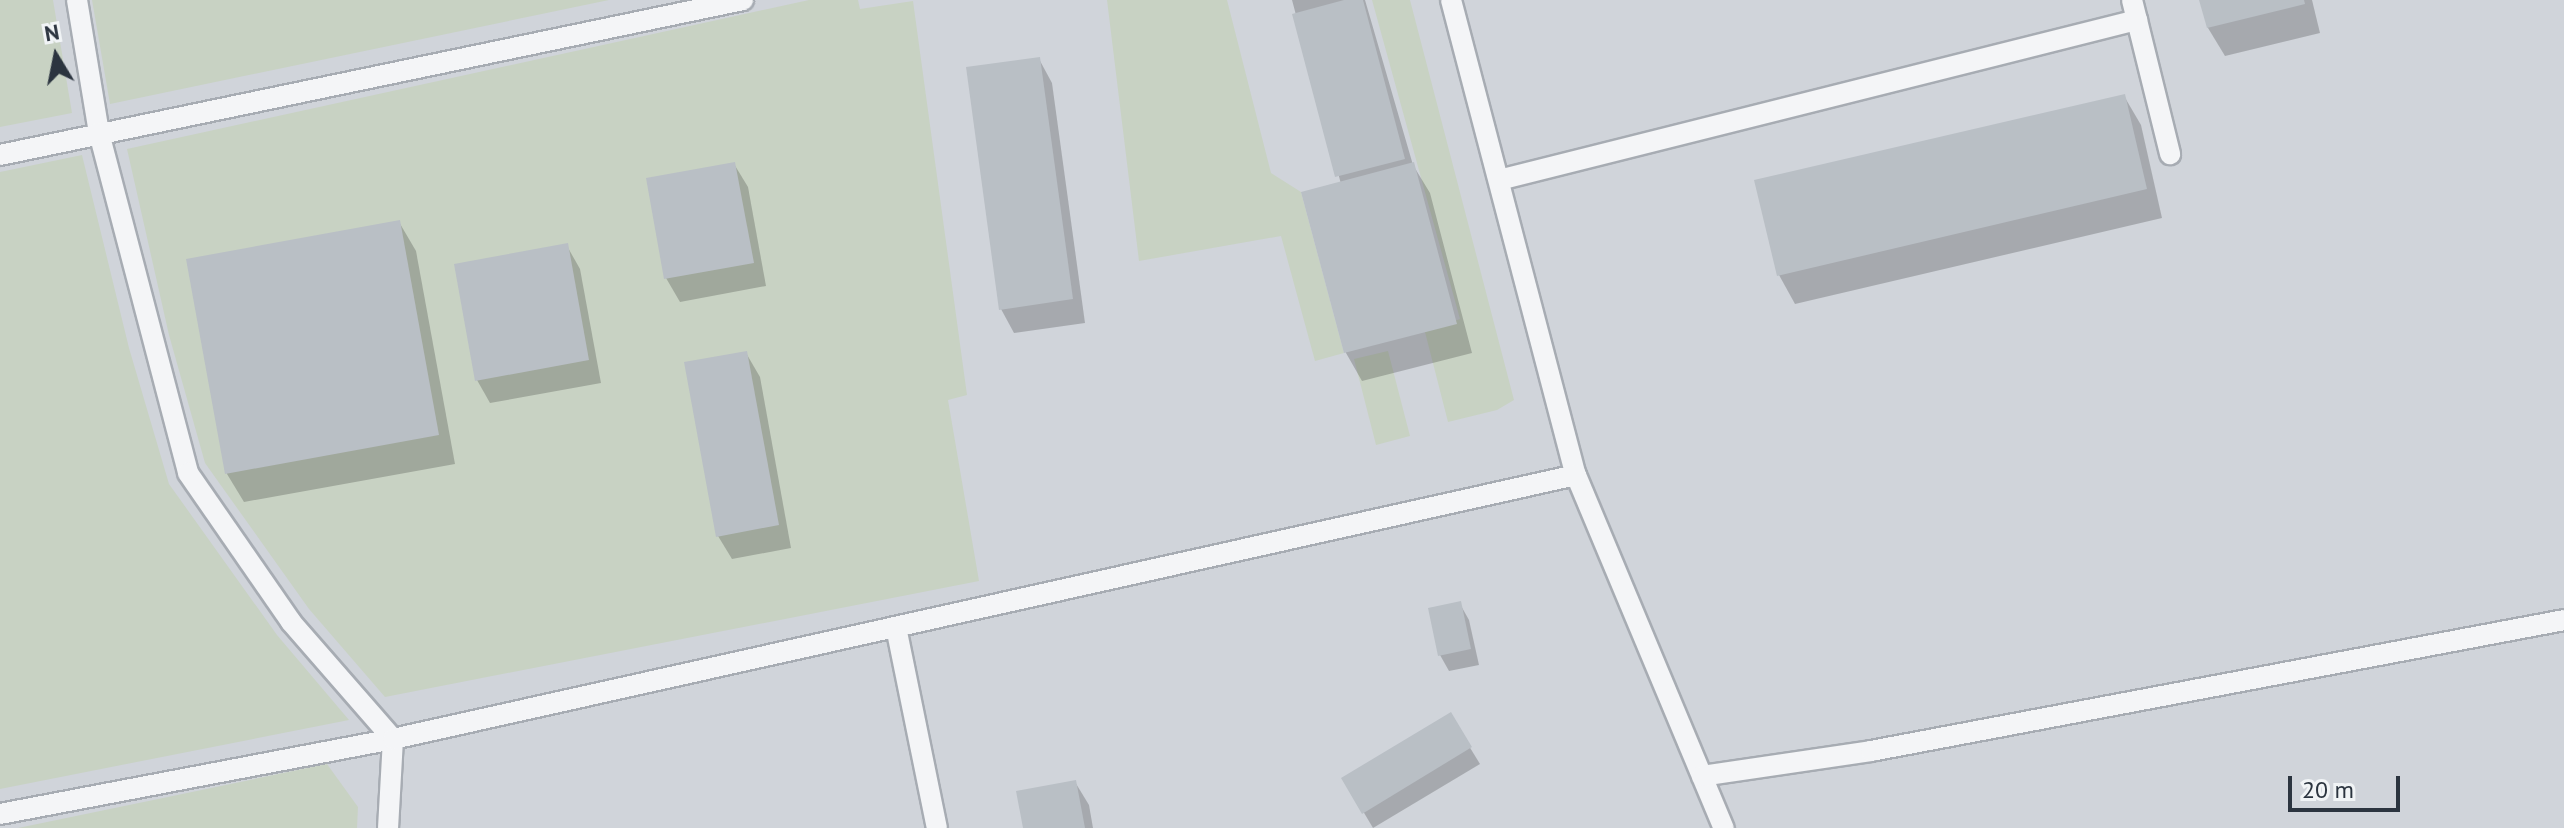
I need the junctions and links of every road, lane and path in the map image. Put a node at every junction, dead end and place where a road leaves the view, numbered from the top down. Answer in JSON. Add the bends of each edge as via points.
{"nodes":[{"id":1,"x":77,"y":0,"type":"edge"},
{"id":2,"x":743,"y":0,"type":"edge"},
{"id":3,"x":1451,"y":0,"type":"edge"},
{"id":4,"x":2134,"y":10,"type":"edge"},
{"id":5,"x":99,"y":133,"type":"junction"},
{"id":6,"x":2170,"y":154,"type":"dead end"},
{"id":7,"x":0,"y":155,"type":"edge"},
{"id":8,"x":1499,"y":180,"type":"junction"},
{"id":9,"x":1576,"y":475,"type":"junction"},
{"id":10,"x":2564,"y":620,"type":"edge"},
{"id":11,"x":896,"y":627,"type":"junction"},
{"id":12,"x":393,"y":739,"type":"junction"},
{"id":13,"x":1702,"y":776,"type":"junction"},
{"id":14,"x":0,"y":814,"type":"edge"},
{"id":15,"x":388,"y":828,"type":"edge"},
{"id":16,"x":937,"y":828,"type":"edge"},
{"id":17,"x":1724,"y":828,"type":"edge"}],
"edges":[{"from":1,"to":5,"type":"lane"},
{"from":2,"to":5,"type":"lane"},
{"from":3,"to":8,"type":"lane"},
{"from":4,"to":6,"type":"lane"},
{"from":4,"to":8,"type":"lane"},
{"from":5,"to":7,"type":"lane"},
{"from":5,"to":12,"type":"lane","via":[[188,473],[291,622]]},
{"from":8,"to":9,"type":"lane"},
{"from":9,"to":11,"type":"lane"},
{"from":9,"to":13,"type":"lane"},
{"from":10,"to":13,"type":"lane","via":[[1871,751]]},
{"from":11,"to":12,"type":"lane"},
{"from":11,"to":16,"type":"lane"},
{"from":12,"to":14,"type":"lane"},
{"from":12,"to":15,"type":"lane"},
{"from":13,"to":17,"type":"lane"}]}
